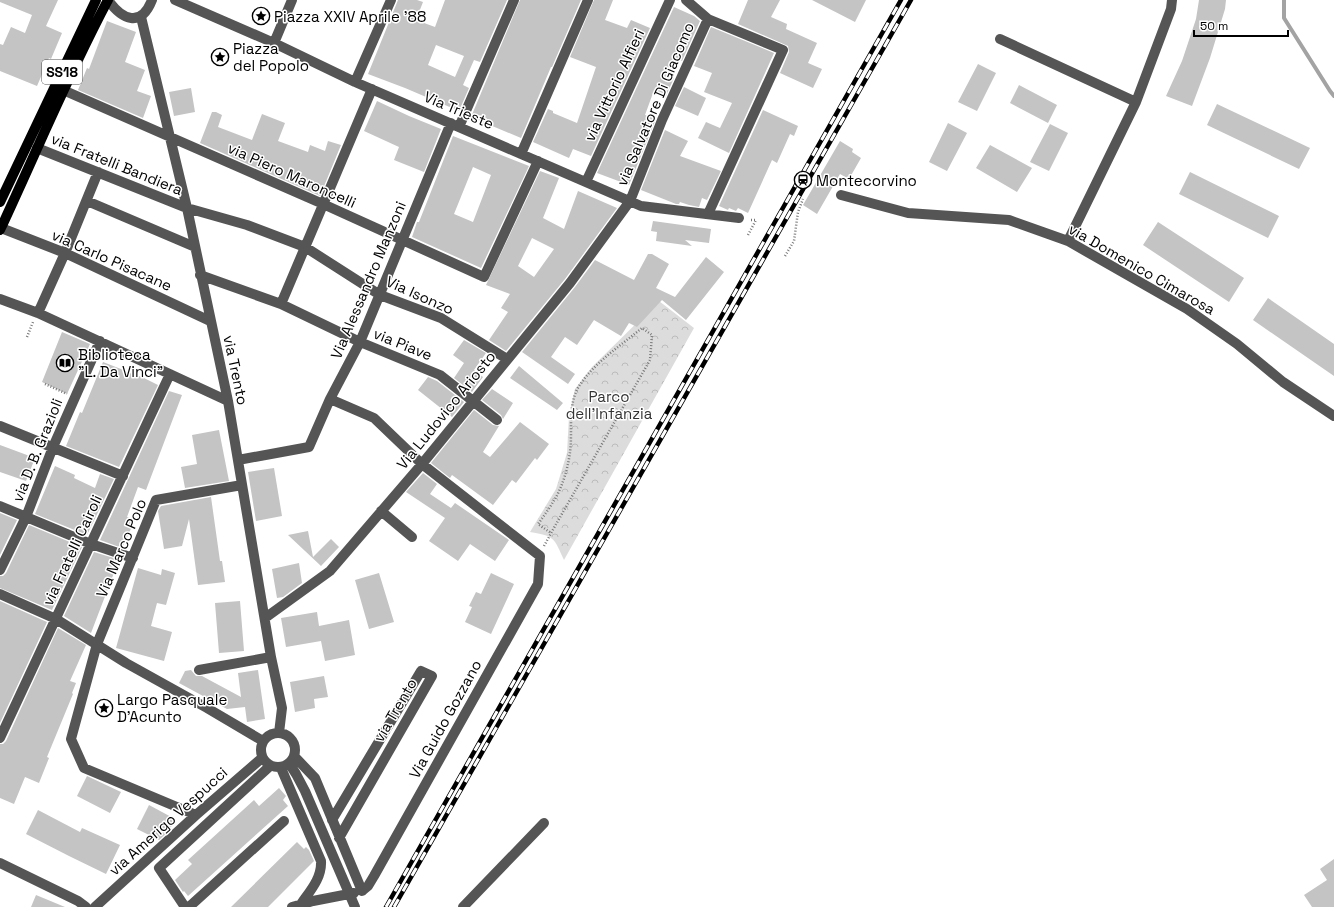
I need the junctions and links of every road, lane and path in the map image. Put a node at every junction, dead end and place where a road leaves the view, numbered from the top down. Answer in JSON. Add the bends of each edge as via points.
{"nodes":[{"id":1,"x":96,"y":0,"type":"edge"},
{"id":2,"x":108,"y":0,"type":"edge"},
{"id":3,"x":152,"y":0,"type":"edge"},
{"id":4,"x":175,"y":0,"type":"edge"},
{"id":5,"x":292,"y":0,"type":"edge"},
{"id":6,"x":391,"y":0,"type":"edge"},
{"id":7,"x":514,"y":0,"type":"edge"},
{"id":8,"x":588,"y":0,"type":"edge"},
{"id":9,"x":670,"y":0,"type":"edge"},
{"id":10,"x":686,"y":0,"type":"edge"},
{"id":11,"x":1172,"y":0,"type":"edge"},
{"id":12,"x":141,"y":17,"type":"junction"},
{"id":13,"x":708,"y":19,"type":"junction"},
{"id":14,"x":1000,"y":39,"type":"dead end"},
{"id":15,"x":274,"y":43,"type":"junction"},
{"id":16,"x":355,"y":82,"type":"junction"},
{"id":17,"x":372,"y":89,"type":"junction"},
{"id":18,"x":63,"y":90,"type":"junction"},
{"id":19,"x":1136,"y":102,"type":"junction"},
{"id":20,"x":455,"y":125,"type":"junction"},
{"id":21,"x":170,"y":138,"type":"junction"},
{"id":22,"x":32,"y":146,"type":"junction"},
{"id":23,"x":521,"y":154,"type":"junction"},
{"id":24,"x":538,"y":161,"type":"junction"},
{"id":25,"x":98,"y":172,"type":"junction"},
{"id":26,"x":586,"y":182,"type":"junction"},
{"id":27,"x":841,"y":195,"type":"dead end"},
{"id":28,"x":803,"y":199,"type":"dead end"},
{"id":29,"x":86,"y":201,"type":"junction"},
{"id":30,"x":630,"y":201,"type":"junction"},
{"id":31,"x":0,"y":202,"type":"edge"},
{"id":32,"x":323,"y":204,"type":"junction"},
{"id":33,"x":187,"y":208,"type":"junction"},
{"id":34,"x":708,"y":214,"type":"junction"},
{"id":35,"x":739,"y":218,"type":"dead end"},
{"id":36,"x":756,"y":220,"type":"dead end"},
{"id":37,"x":0,"y":229,"type":"edge"},
{"id":38,"x":748,"y":235,"type":"dead end"},
{"id":39,"x":402,"y":240,"type":"junction"},
{"id":40,"x":1068,"y":241,"type":"junction"},
{"id":41,"x":195,"y":247,"type":"junction"},
{"id":42,"x":305,"y":247,"type":"junction"},
{"id":43,"x":65,"y":254,"type":"junction"},
{"id":44,"x":785,"y":256,"type":"dead end"},
{"id":45,"x":200,"y":275,"type":"junction"},
{"id":46,"x":380,"y":295,"type":"junction"},
{"id":47,"x":0,"y":299,"type":"edge"},
{"id":48,"x":281,"y":304,"type":"junction"},
{"id":49,"x":38,"y":313,"type":"junction"},
{"id":50,"x":210,"y":321,"type":"junction"},
{"id":51,"x":27,"y":337,"type":"dead end"},
{"id":52,"x":100,"y":341,"type":"junction"},
{"id":53,"x":360,"y":342,"type":"junction"},
{"id":54,"x":507,"y":359,"type":"junction"},
{"id":55,"x":170,"y":374,"type":"junction"},
{"id":56,"x":45,"y":384,"type":"dead end"},
{"id":57,"x":75,"y":397,"type":"junction"},
{"id":58,"x":330,"y":399,"type":"junction"},
{"id":59,"x":228,"y":401,"type":"junction"},
{"id":60,"x":472,"y":401,"type":"junction"},
{"id":61,"x":1334,"y":416,"type":"edge"},
{"id":62,"x":497,"y":420,"type":"dead end"},
{"id":63,"x":0,"y":426,"type":"edge"},
{"id":64,"x":53,"y":447,"type":"junction"},
{"id":65,"x":238,"y":460,"type":"junction"},
{"id":66,"x":422,"y":464,"type":"junction"},
{"id":67,"x":123,"y":476,"type":"junction"},
{"id":68,"x":242,"y":485,"type":"junction"},
{"id":69,"x":0,"y":506,"type":"edge"},
{"id":70,"x":381,"y":512,"type":"junction"},
{"id":71,"x":26,"y":517,"type":"junction"},
{"id":72,"x":551,"y":533,"type":"junction"},
{"id":73,"x":412,"y":537,"type":"dead end"},
{"id":74,"x":91,"y":544,"type":"junction"},
{"id":75,"x":540,"y":556,"type":"junction"},
{"id":76,"x":133,"y":558,"type":"junction"},
{"id":77,"x":0,"y":570,"type":"edge"},
{"id":78,"x":0,"y":594,"type":"edge"},
{"id":79,"x":265,"y":618,"type":"junction"},
{"id":80,"x":56,"y":619,"type":"junction"},
{"id":81,"x":97,"y":644,"type":"junction"},
{"id":82,"x":271,"y":657,"type":"junction"},
{"id":83,"x":199,"y":670,"type":"dead end"},
{"id":84,"x":279,"y":733,"type":"junction"},
{"id":85,"x":0,"y":738,"type":"edge"},
{"id":86,"x":262,"y":742,"type":"junction"},
{"id":87,"x":262,"y":758,"type":"junction"},
{"id":88,"x":288,"y":763,"type":"junction"},
{"id":89,"x":270,"y":766,"type":"junction"},
{"id":90,"x":196,"y":815,"type":"junction"},
{"id":91,"x":332,"y":820,"type":"junction"},
{"id":92,"x":284,"y":821,"type":"dead end"},
{"id":93,"x":544,"y":823,"type":"dead end"},
{"id":94,"x":339,"y":838,"type":"junction"},
{"id":95,"x":0,"y":863,"type":"edge"},
{"id":96,"x":362,"y":891,"type":"junction"},
{"id":97,"x":296,"y":906,"type":"edge"},
{"id":98,"x":86,"y":907,"type":"edge"},
{"id":99,"x":95,"y":907,"type":"edge"},
{"id":100,"x":184,"y":907,"type":"edge"},
{"id":101,"x":189,"y":907,"type":"edge"},
{"id":102,"x":355,"y":907,"type":"edge"},
{"id":103,"x":463,"y":907,"type":"edge"}],
"edges":[{"from":1,"to":22,"type":"main road","number":"SS18"},
{"from":2,"to":12,"type":"street","via":[[118,12],[133,18]]},
{"from":2,"to":18,"type":"main road"},
{"from":3,"to":12,"type":"street"},
{"from":4,"to":15,"type":"street","name":"Via Trieste"},
{"from":5,"to":15,"type":"street"},
{"from":6,"to":16,"type":"street"},
{"from":7,"to":20,"type":"street","name":"Via Alessandro Manzoni"},
{"from":8,"to":23,"type":"street"},
{"from":9,"to":26,"type":"street","name":"via Vittorio Alfieri"},
{"from":10,"to":13,"type":"street"},
{"from":11,"to":19,"type":"street"},
{"from":12,"to":21,"type":"street","name":"via Trento"},
{"from":13,"to":30,"type":"street","name":"via Salvatore Di Giacomo","via":[[662,120]]},
{"from":13,"to":34,"type":"street","via":[[783,50]]},
{"from":14,"to":19,"type":"street"},
{"from":15,"to":16,"type":"street","name":"Via Trieste"},
{"from":16,"to":17,"type":"street","name":"Via Trieste"},
{"from":17,"to":20,"type":"street","name":"Via Trieste"},
{"from":17,"to":32,"type":"street"},
{"from":18,"to":21,"type":"street","name":"via Piero Maroncelli"},
{"from":18,"to":22,"type":"main road"},
{"from":19,"to":40,"type":"street"},
{"from":20,"to":23,"type":"street","name":"Via Trieste"},
{"from":20,"to":39,"type":"street","name":"Via Alessandro Manzoni"},
{"from":21,"to":32,"type":"street","name":"via Piero Maroncelli"},
{"from":21,"to":33,"type":"street","name":"via Trento"},
{"from":22,"to":25,"type":"street","name":"via Fratelli Bandiera"},
{"from":22,"to":31,"type":"main road","number":"SS18"},
{"from":22,"to":37,"type":"main road"},
{"from":23,"to":24,"type":"street","name":"Via Trieste"},
{"from":24,"to":26,"type":"street","name":"Via Trieste"},
{"from":24,"to":39,"type":"street","name":"via Piero Maroncelli","via":[[484,277]]},
{"from":25,"to":29,"type":"street"},
{"from":25,"to":33,"type":"street","name":"via Fratelli Bandiera"},
{"from":26,"to":30,"type":"street","name":"Via Trieste"},
{"from":27,"to":40,"type":"street","name":"via Domenico Cimarosa","via":[[908,213],[1009,220]]},
{"from":28,"to":44,"type":"path","via":[[798,212],[794,241]]},
{"from":29,"to":41,"type":"street"},
{"from":29,"to":43,"type":"street"},
{"from":30,"to":34,"type":"street","name":"Via Trieste","via":[[641,206]]},
{"from":30,"to":54,"type":"street","name":"Via Ludovico Ariosto","via":[[570,283]]},
{"from":32,"to":39,"type":"street","name":"via Piero Maroncelli"},
{"from":32,"to":42,"type":"street"},
{"from":33,"to":41,"type":"street","name":"via Trento"},
{"from":33,"to":42,"type":"street","name":"Via Isonzo","via":[[246,225]]},
{"from":34,"to":35,"type":"street","name":"Via Trieste"},
{"from":36,"to":38,"type":"path"},
{"from":37,"to":43,"type":"street","name":"via Carlo Pisacane"},
{"from":39,"to":46,"type":"street","name":"Via Alessandro Manzoni"},
{"from":40,"to":61,"type":"street","name":"via Domenico Cimarosa","via":[[1187,309],[1283,382]]},
{"from":41,"to":45,"type":"street","name":"via Trento"},
{"from":42,"to":46,"type":"street","name":"Via Isonzo"},
{"from":42,"to":48,"type":"street"},
{"from":43,"to":49,"type":"street"},
{"from":43,"to":50,"type":"street","name":"via Carlo Pisacane"},
{"from":45,"to":48,"type":"street","name":"via Piave"},
{"from":45,"to":50,"type":"street","name":"via Trento"},
{"from":46,"to":53,"type":"street","name":"Via Alessandro Manzoni"},
{"from":46,"to":54,"type":"street","name":"Via Isonzo","via":[[441,318]]},
{"from":47,"to":49,"type":"street"},
{"from":48,"to":53,"type":"street","name":"via Piave"},
{"from":49,"to":51,"type":"path"},
{"from":49,"to":52,"type":"street"},
{"from":50,"to":59,"type":"street","name":"via Trento"},
{"from":52,"to":55,"type":"street"},
{"from":52,"to":57,"type":"street","name":"via D. B. Grazioli"},
{"from":53,"to":58,"type":"street","name":"Via Alessandro Manzoni"},
{"from":53,"to":60,"type":"street","name":"via Piave","via":[[440,375]]},
{"from":54,"to":60,"type":"street","name":"Via Ludovico Ariosto"},
{"from":55,"to":59,"type":"street"},
{"from":55,"to":67,"type":"street","name":"via Fratelli Cairoli"},
{"from":56,"to":57,"type":"path"},
{"from":57,"to":64,"type":"street","name":"via D. B. Grazioli"},
{"from":58,"to":65,"type":"street","name":"Via Alessandro Manzoni","via":[[309,447]]},
{"from":58,"to":66,"type":"street","via":[[374,418]]},
{"from":59,"to":65,"type":"street","name":"via Trento"},
{"from":60,"to":62,"type":"street","name":"via Piave"},
{"from":60,"to":66,"type":"street","name":"Via Ludovico Ariosto"},
{"from":63,"to":64,"type":"street"},
{"from":64,"to":67,"type":"street"},
{"from":64,"to":71,"type":"street","name":"via D. B. Grazioli"},
{"from":65,"to":68,"type":"street","name":"via Trento"},
{"from":66,"to":70,"type":"street","name":"Via Ludovico Ariosto"},
{"from":66,"to":75,"type":"street"},
{"from":67,"to":74,"type":"street","name":"via Fratelli Cairoli"},
{"from":68,"to":76,"type":"street","name":"Via Marco Polo","via":[[156,500]]},
{"from":68,"to":79,"type":"street","name":"via Trento"},
{"from":69,"to":71,"type":"street"},
{"from":70,"to":73,"type":"street"},
{"from":70,"to":79,"type":"street","name":"Via Ludovico Ariosto","via":[[330,571]]},
{"from":71,"to":74,"type":"street"},
{"from":71,"to":77,"type":"street","name":"via D. B. Grazioli"},
{"from":72,"to":72,"type":"path","via":[[650,360],[652,335],[642,328],[596,367],[579,387],[571,414],[568,468],[556,498],[538,524]]},
{"from":72,"to":75,"type":"path"},
{"from":74,"to":76,"type":"street"},
{"from":74,"to":80,"type":"street","name":"via Fratelli Cairoli"},
{"from":75,"to":96,"type":"street","name":"Via Guido Gozzano","via":[[538,584],[378,869]]},
{"from":76,"to":81,"type":"street","name":"Via Marco Polo"},
{"from":78,"to":80,"type":"street"},
{"from":79,"to":82,"type":"street","name":"via Trento"},
{"from":80,"to":81,"type":"street"},
{"from":80,"to":85,"type":"street","name":"via Fratelli Cairoli"},
{"from":81,"to":86,"type":"street"},
{"from":81,"to":90,"type":"street","name":"Via Marco Polo","via":[[71,739],[84,768]]},
{"from":82,"to":83,"type":"street"},
{"from":82,"to":84,"type":"street","name":"via Trento","via":[[282,708]]},
{"from":84,"to":86,"type":"street","via":[[270,735]]},
{"from":84,"to":88,"type":"street","via":[[292,741],[295,751]]},
{"from":86,"to":87,"type":"street"},
{"from":87,"to":89,"type":"street"},
{"from":87,"to":90,"type":"street","name":"via Amerigo Vespucci"},
{"from":88,"to":89,"type":"street"},
{"from":88,"to":91,"type":"street","via":[[315,778]]},
{"from":88,"to":97,"type":"street","via":[[321,861],[320,875]]},
{"from":88,"to":102,"type":"street","via":[[305,791]]},
{"from":89,"to":100,"type":"street","via":[[159,868]]},
{"from":90,"to":99,"type":"street","name":"via Amerigo Vespucci"},
{"from":91,"to":94,"type":"street"},
{"from":91,"to":94,"type":"street","name":"via Trento","via":[[421,670],[432,676]]},
{"from":92,"to":101,"type":"street"},
{"from":93,"to":103,"type":"street"},
{"from":94,"to":96,"type":"street"},
{"from":95,"to":98,"type":"street"},
{"from":96,"to":97,"type":"street"}]}
